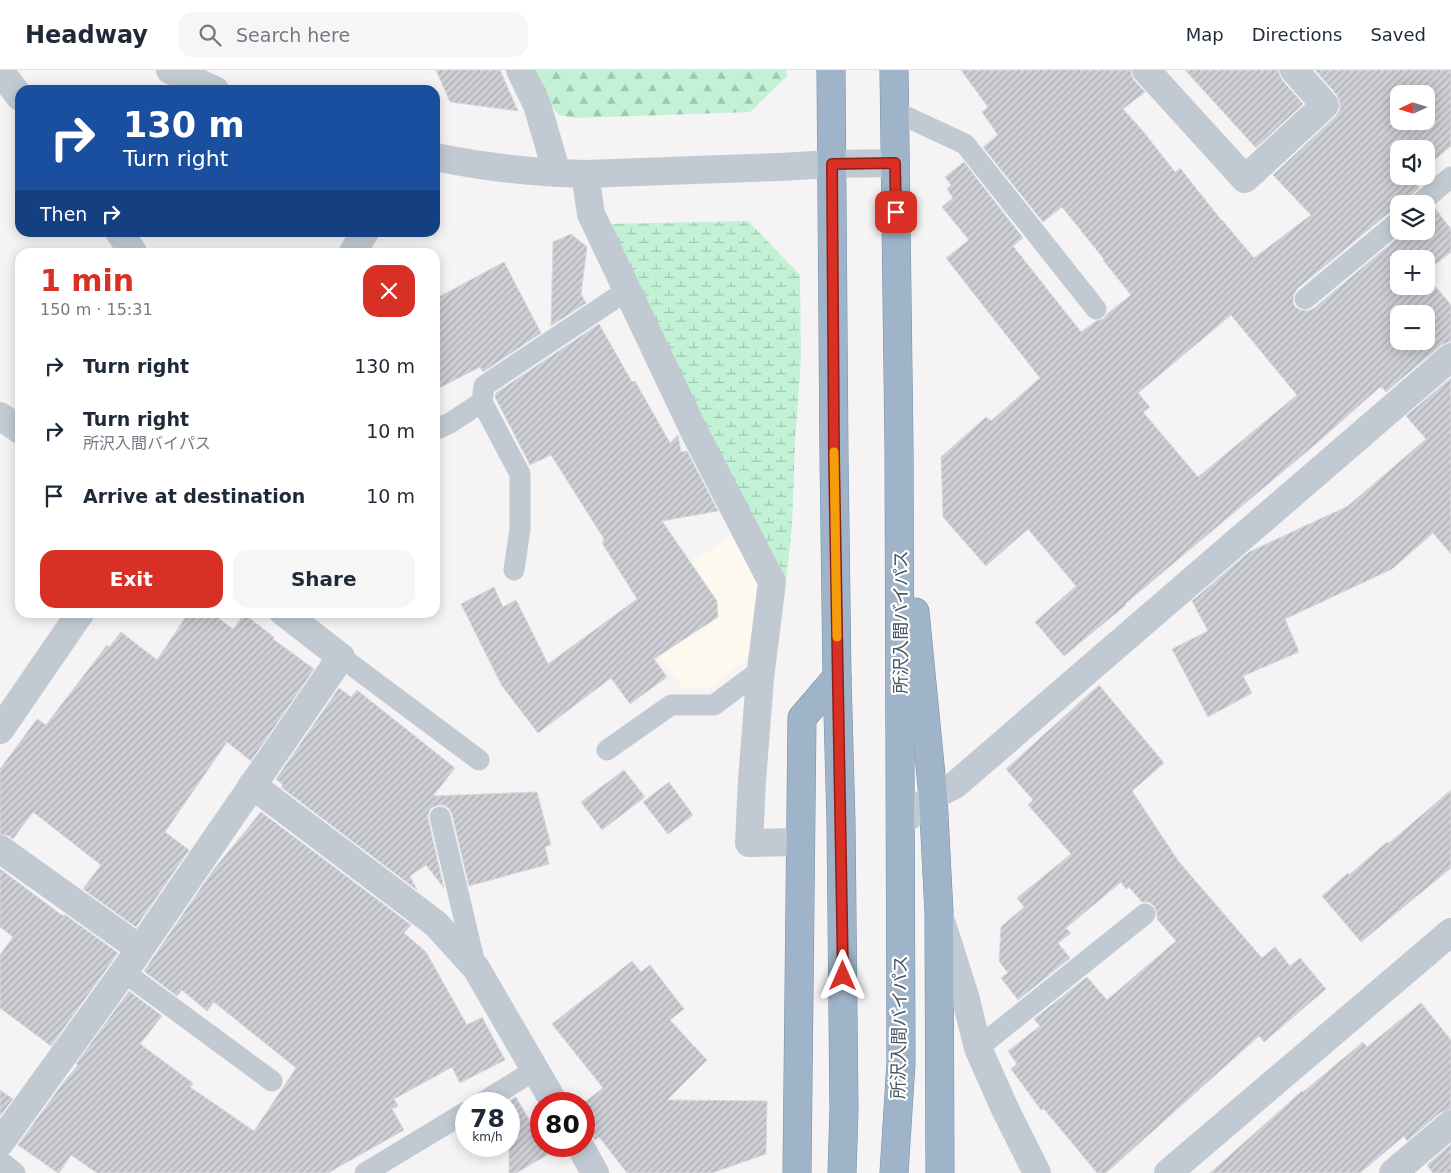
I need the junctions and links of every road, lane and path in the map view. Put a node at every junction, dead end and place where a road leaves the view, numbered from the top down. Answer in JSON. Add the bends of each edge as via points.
{"nodes":[{"id":1,"x":170,"y":70,"type":"edge"},
{"id":2,"x":520,"y":70,"type":"edge"},
{"id":3,"x":831,"y":70,"type":"edge"},
{"id":4,"x":894,"y":70,"type":"edge"},
{"id":5,"x":1146,"y":70,"type":"edge"},
{"id":6,"x":1294,"y":70,"type":"edge"},
{"id":7,"x":0,"y":71,"type":"edge"},
{"id":8,"x":204,"y":85,"type":"edge"},
{"id":9,"x":15,"y":90,"type":"edge"},
{"id":10,"x":894,"y":111,"type":"junction"},
{"id":11,"x":440,"y":158,"type":"edge"},
{"id":12,"x":895,"y":163,"type":"junction"},
{"id":13,"x":832,"y":164,"type":"junction"},
{"id":14,"x":556,"y":173,"type":"junction"},
{"id":15,"x":585,"y":174,"type":"junction"},
{"id":16,"x":1451,"y":177,"type":"edge"},
{"id":17,"x":1430,"y":195,"type":"edge"},
{"id":18,"x":1390,"y":229,"type":"edge"},
{"id":19,"x":122,"y":237,"type":"edge"},
{"id":20,"x":361,"y":237,"type":"edge"},
{"id":21,"x":130,"y":248,"type":"edge"},
{"id":22,"x":355,"y":248,"type":"edge"},
{"id":23,"x":626,"y":291,"type":"junction"},
{"id":24,"x":1306,"y":299,"type":"dead end"},
{"id":25,"x":1096,"y":310,"type":"dead end"},
{"id":26,"x":1451,"y":357,"type":"edge"},
{"id":27,"x":482,"y":402,"type":"junction"},
{"id":28,"x":0,"y":416,"type":"edge"},
{"id":29,"x":15,"y":426,"type":"edge"},
{"id":30,"x":440,"y":428,"type":"edge"},
{"id":31,"x":899,"y":447,"type":"junction"},
{"id":32,"x":514,"y":570,"type":"dead end"},
{"id":33,"x":77,"y":618,"type":"edge"},
{"id":34,"x":291,"y":618,"type":"edge"},
{"id":35,"x":341,"y":657,"type":"junction"},
{"id":36,"x":761,"y":670,"type":"junction"},
{"id":37,"x":837,"y":677,"type":"junction"},
{"id":38,"x":0,"y":730,"type":"edge"},
{"id":39,"x":607,"y":750,"type":"dead end"},
{"id":40,"x":479,"y":760,"type":"dead end"},
{"id":41,"x":252,"y":785,"type":"junction"},
{"id":42,"x":933,"y":796,"type":"junction"},
{"id":43,"x":440,"y":817,"type":"dead end"},
{"id":44,"x":900,"y":824,"type":"junction"},
{"id":45,"x":800,"y":842,"type":"junction"},
{"id":46,"x":0,"y":848,"type":"edge"},
{"id":47,"x":939,"y":913,"type":"junction"},
{"id":48,"x":1145,"y":914,"type":"dead end"},
{"id":49,"x":1451,"y":932,"type":"edge"},
{"id":50,"x":140,"y":950,"type":"junction"},
{"id":51,"x":476,"y":968,"type":"junction"},
{"id":52,"x":124,"y":972,"type":"junction"},
{"id":53,"x":978,"y":1048,"type":"junction"},
{"id":54,"x":535,"y":1070,"type":"junction"},
{"id":55,"x":272,"y":1081,"type":"dead end"},
{"id":56,"x":499,"y":1092,"type":"edge"},
{"id":57,"x":547,"y":1092,"type":"edge"},
{"id":58,"x":455,"y":1119,"type":"edge"},
{"id":59,"x":1451,"y":1124,"type":"edge"},
{"id":60,"x":0,"y":1143,"type":"edge"},
{"id":61,"x":586,"y":1157,"type":"edge"},
{"id":62,"x":0,"y":1161,"type":"edge"},
{"id":63,"x":15,"y":1173,"type":"edge"},
{"id":64,"x":365,"y":1173,"type":"edge"},
{"id":65,"x":595,"y":1173,"type":"edge"},
{"id":66,"x":796,"y":1173,"type":"edge"},
{"id":67,"x":842,"y":1173,"type":"edge"},
{"id":68,"x":894,"y":1173,"type":"edge"},
{"id":69,"x":940,"y":1173,"type":"edge"},
{"id":70,"x":1037,"y":1173,"type":"edge"},
{"id":71,"x":1168,"y":1173,"type":"edge"},
{"id":72,"x":1392,"y":1173,"type":"edge"}],
"edges":[{"from":1,"to":8,"type":"street"},
{"from":2,"to":14,"type":"street","via":[[537,105]]},
{"from":3,"to":13,"type":"highway"},
{"from":4,"to":10,"type":"highway","name":"所沢入間バイパス"},
{"from":5,"to":6,"type":"street","via":[[1245,180],[1325,105]]},
{"from":7,"to":9,"type":"street"},
{"from":10,"to":12,"type":"highway","name":"所沢入間バイパス"},
{"from":10,"to":25,"type":"lane","via":[[965,144]]},
{"from":11,"to":14,"type":"street"},
{"from":12,"to":13,"type":"street"},
{"from":12,"to":31,"type":"highway","name":"所沢入間バイパス"},
{"from":13,"to":15,"type":"street"},
{"from":13,"to":37,"type":"highway"},
{"from":14,"to":15,"type":"street"},
{"from":15,"to":23,"type":"street","via":[[591,214]]},
{"from":16,"to":17,"type":"lane"},
{"from":18,"to":24,"type":"lane"},
{"from":19,"to":21,"type":"street"},
{"from":20,"to":22,"type":"street"},
{"from":23,"to":27,"type":"lane","via":[[484,386]]},
{"from":23,"to":36,"type":"street","via":[[772,582]]},
{"from":26,"to":42,"type":"street","via":[[955,785]]},
{"from":27,"to":30,"type":"lane"},
{"from":27,"to":32,"type":"lane","via":[[520,474],[520,529]]},
{"from":28,"to":29,"type":"street"},
{"from":31,"to":42,"type":"highway"},
{"from":31,"to":44,"type":"highway","name":"所沢入間バイパス"},
{"from":33,"to":38,"type":"street"},
{"from":34,"to":35,"type":"street"},
{"from":35,"to":40,"type":"lane"},
{"from":35,"to":41,"type":"street"},
{"from":36,"to":39,"type":"lane","via":[[714,705],[670,704]]},
{"from":36,"to":45,"type":"street","via":[[750,843]]},
{"from":37,"to":45,"type":"highway","via":[[802,718]]},
{"from":37,"to":67,"type":"highway","via":[[844,1100]]},
{"from":41,"to":50,"type":"street"},
{"from":41,"to":51,"type":"street","via":[[436,924]]},
{"from":42,"to":44,"type":"street"},
{"from":42,"to":47,"type":"highway"},
{"from":43,"to":51,"type":"lane"},
{"from":44,"to":68,"type":"highway","name":"所沢入間バイパス","via":[[901,1063]]},
{"from":45,"to":66,"type":"highway"},
{"from":46,"to":50,"type":"street"},
{"from":47,"to":53,"type":"street"},
{"from":47,"to":69,"type":"highway"},
{"from":48,"to":53,"type":"lane"},
{"from":49,"to":71,"type":"street"},
{"from":50,"to":52,"type":"street"},
{"from":51,"to":54,"type":"street"},
{"from":52,"to":55,"type":"lane"},
{"from":52,"to":60,"type":"street"},
{"from":53,"to":70,"type":"street"},
{"from":54,"to":56,"type":"lane"},
{"from":54,"to":57,"type":"street"},
{"from":58,"to":64,"type":"lane"},
{"from":59,"to":72,"type":"street"},
{"from":61,"to":65,"type":"street"},
{"from":62,"to":63,"type":"lane"}]}
